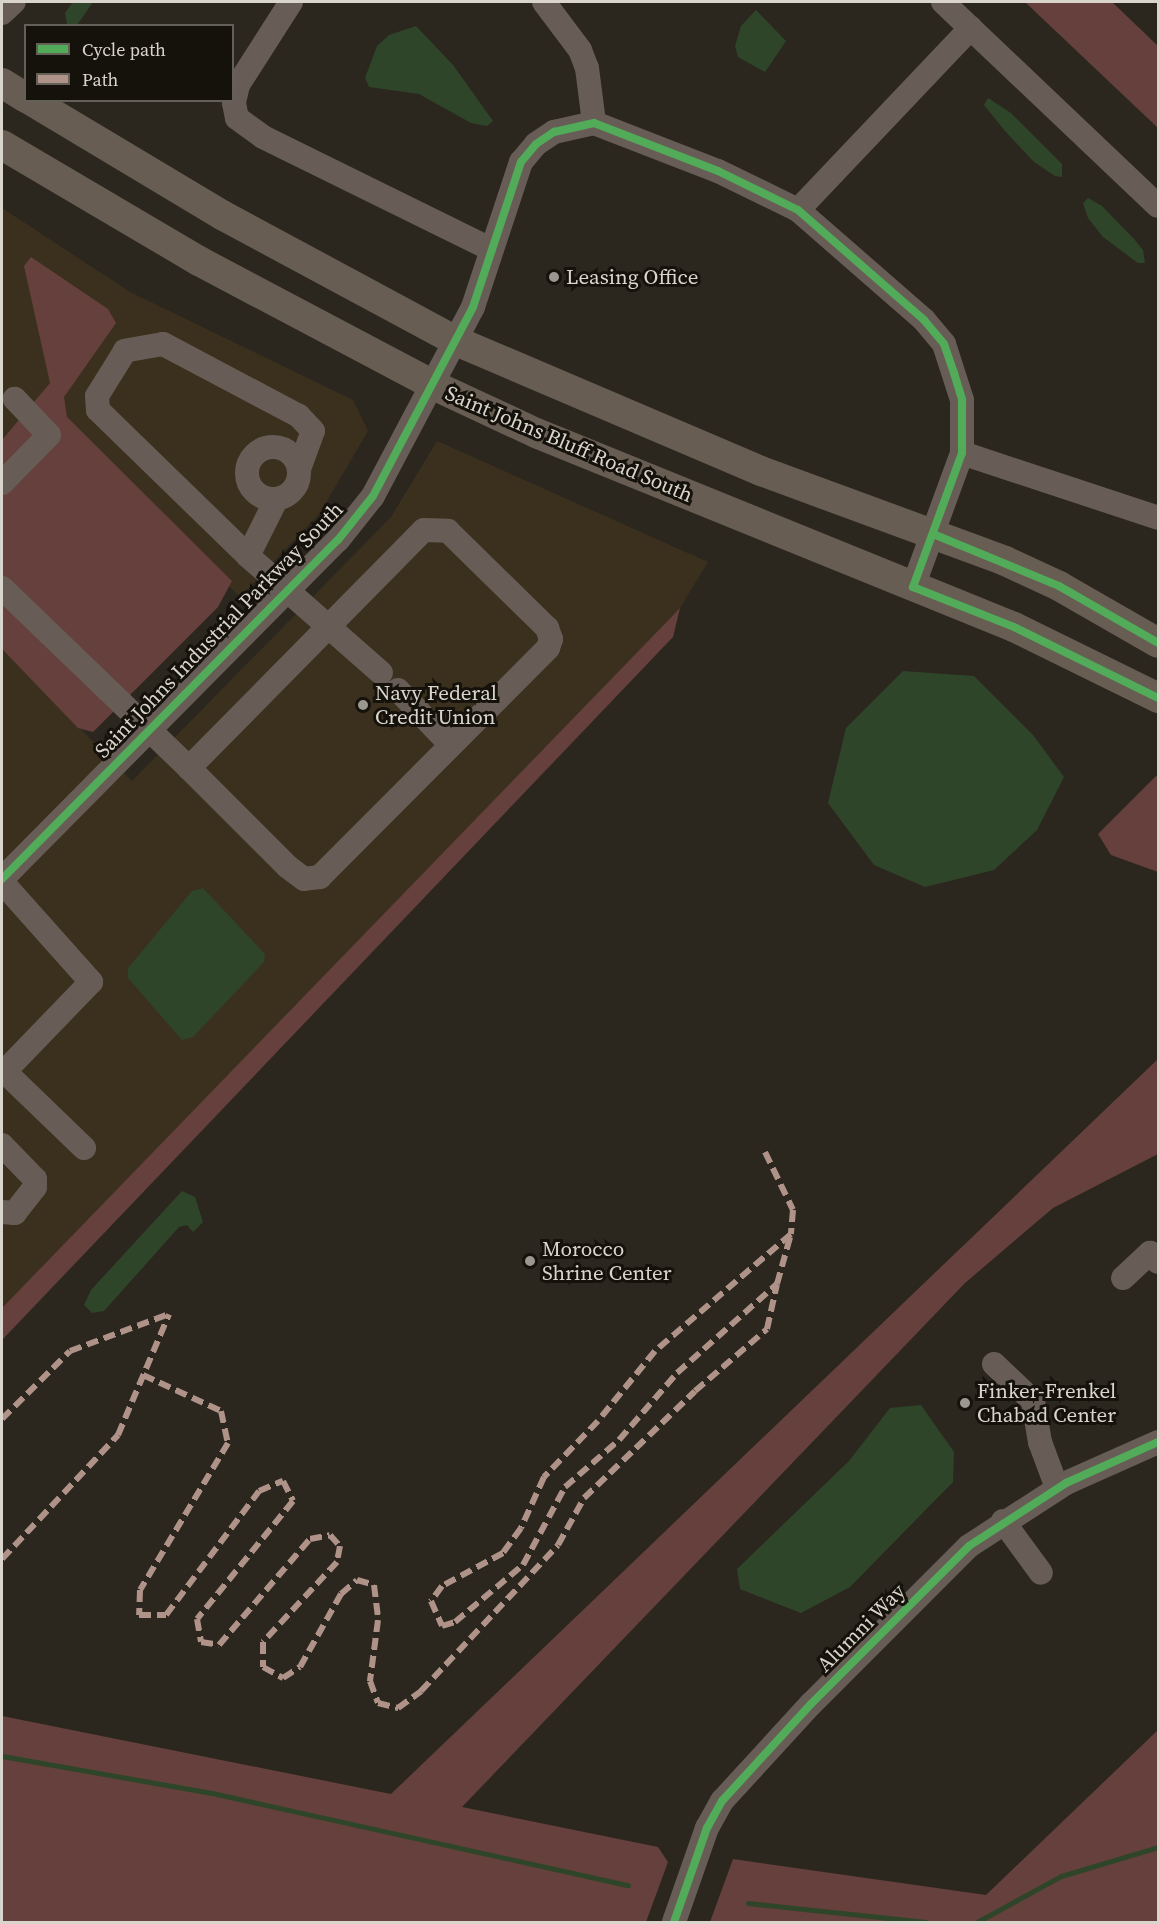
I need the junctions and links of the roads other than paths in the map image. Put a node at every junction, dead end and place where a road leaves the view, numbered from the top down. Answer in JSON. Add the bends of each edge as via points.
{"nodes":[{"id":1,"x":14,"y":2,"type":"edge"},
{"id":2,"x":291,"y":2,"type":"edge"},
{"id":3,"x":544,"y":2,"type":"edge"},
{"id":4,"x":943,"y":2,"type":"edge"},
{"id":5,"x":2,"y":13,"type":"edge"},
{"id":6,"x":971,"y":28,"type":"junction"},
{"id":7,"x":2,"y":83,"type":"edge"},
{"id":8,"x":24,"y":97,"type":"edge"},
{"id":9,"x":33,"y":102,"type":"edge"},
{"id":10,"x":594,"y":123,"type":"junction"},
{"id":11,"x":2,"y":145,"type":"edge"},
{"id":12,"x":1158,"y":206,"type":"edge"},
{"id":13,"x":798,"y":210,"type":"junction"},
{"id":14,"x":491,"y":249,"type":"junction"},
{"id":15,"x":456,"y":340,"type":"junction"},
{"id":16,"x":431,"y":384,"type":"junction"},
{"id":17,"x":15,"y":399,"type":"dead end"},
{"id":18,"x":962,"y":453,"type":"junction"},
{"id":19,"x":299,"y":469,"type":"junction"},
{"id":20,"x":2,"y":483,"type":"edge"},
{"id":21,"x":276,"y":500,"type":"junction"},
{"id":22,"x":1158,"y":518,"type":"edge"},
{"id":23,"x":933,"y":534,"type":"junction"},
{"id":24,"x":248,"y":556,"type":"junction"},
{"id":25,"x":914,"y":587,"type":"junction"},
{"id":26,"x":2,"y":588,"type":"edge"},
{"id":27,"x":286,"y":589,"type":"junction"},
{"id":28,"x":326,"y":628,"type":"junction"},
{"id":29,"x":1158,"y":643,"type":"edge"},
{"id":30,"x":1158,"y":698,"type":"edge"},
{"id":31,"x":148,"y":728,"type":"junction"},
{"id":32,"x":451,"y":746,"type":"junction"},
{"id":33,"x":189,"y":768,"type":"junction"},
{"id":34,"x":2,"y":880,"type":"edge"},
{"id":35,"x":3,"y":1071,"type":"edge"},
{"id":36,"x":2,"y":1145,"type":"edge"},
{"id":37,"x":84,"y":1148,"type":"dead end"},
{"id":38,"x":2,"y":1212,"type":"edge"},
{"id":39,"x":1158,"y":1262,"type":"edge"},
{"id":40,"x":1124,"y":1278,"type":"dead end"},
{"id":41,"x":994,"y":1364,"type":"dead end"},
{"id":42,"x":1158,"y":1442,"type":"edge"},
{"id":43,"x":1057,"y":1488,"type":"junction"},
{"id":44,"x":1003,"y":1521,"type":"junction"},
{"id":45,"x":1041,"y":1573,"type":"dead end"},
{"id":46,"x":674,"y":1923,"type":"edge"}],
"edges":[{"from":1,"to":5,"type":"street"},
{"from":2,"to":14,"type":"street","via":[[238,85],[234,103],[237,118],[263,137]]},
{"from":3,"to":10,"type":"street","via":[[573,40],[587,68]]},
{"from":4,"to":6,"type":"street"},
{"from":6,"to":12,"type":"street"},
{"from":6,"to":13,"type":"street"},
{"from":7,"to":8,"type":"main road"},
{"from":9,"to":15,"type":"main road","via":[[222,215]]},
{"from":10,"to":13,"type":"street","via":[[718,171]]},
{"from":10,"to":14,"type":"street","name":"Saint Johns Industrial Parkway South","via":[[554,132],[536,144],[521,162]]},
{"from":11,"to":16,"type":"main road","name":"Saint Johns Bluff Road South","via":[[199,261]]},
{"from":13,"to":18,"type":"street","via":[[924,320],[944,344],[962,400]]},
{"from":14,"to":15,"type":"street","name":"Saint Johns Industrial Parkway South","via":[[473,307]]},
{"from":15,"to":16,"type":"street","name":"Saint Johns Industrial Parkway South"},
{"from":15,"to":23,"type":"main road","via":[[761,471]]},
{"from":16,"to":25,"type":"main road","name":"Saint Johns Bluff Road South","via":[[536,433]]},
{"from":16,"to":27,"type":"street","name":"Saint Johns Industrial Parkway South","via":[[373,496],[338,540]]},
{"from":17,"to":20,"type":"street","via":[[49,435]]},
{"from":18,"to":22,"type":"street"},
{"from":18,"to":23,"type":"street"},
{"from":19,"to":21,"type":"street","via":[[291,493]]},
{"from":19,"to":21,"type":"street","via":[[291,454],[276,447],[259,450],[252,456],[248,482],[259,496]]},
{"from":19,"to":24,"type":"street","via":[[313,431],[299,416],[163,344],[125,351],[97,396],[98,410]]},
{"from":21,"to":24,"type":"street"},
{"from":23,"to":25,"type":"street"},
{"from":23,"to":29,"type":"main road","via":[[1059,586]]},
{"from":24,"to":27,"type":"street"},
{"from":25,"to":30,"type":"main road","name":"Saint Johns Bluff Road South","via":[[1014,627]]},
{"from":26,"to":31,"type":"street"},
{"from":27,"to":28,"type":"street"},
{"from":27,"to":31,"type":"street","name":"Saint Johns Industrial Parkway South"},
{"from":28,"to":32,"type":"street","via":[[390,682]]},
{"from":28,"to":32,"type":"street","via":[[424,531],[448,531],[547,628],[551,639],[548,648]]},
{"from":28,"to":33,"type":"street"},
{"from":31,"to":33,"type":"street"},
{"from":31,"to":34,"type":"street","name":"Saint Johns Industrial Parkway South"},
{"from":32,"to":33,"type":"street","via":[[320,877],[304,879],[286,867]]},
{"from":34,"to":35,"type":"street","via":[[91,982]]},
{"from":35,"to":37,"type":"street"},
{"from":36,"to":38,"type":"street","via":[[35,1179],[35,1187],[15,1213]]},
{"from":39,"to":40,"type":"street","via":[[1150,1253]]},
{"from":41,"to":43,"type":"street","via":[[1032,1401],[1040,1442]]},
{"from":42,"to":43,"type":"street","name":"Alumni Way"},
{"from":43,"to":44,"type":"street","name":"Alumni Way"},
{"from":44,"to":45,"type":"street"},
{"from":44,"to":46,"type":"street","name":"Alumni Way","via":[[969,1546],[811,1704],[722,1800],[707,1828]]}]}
